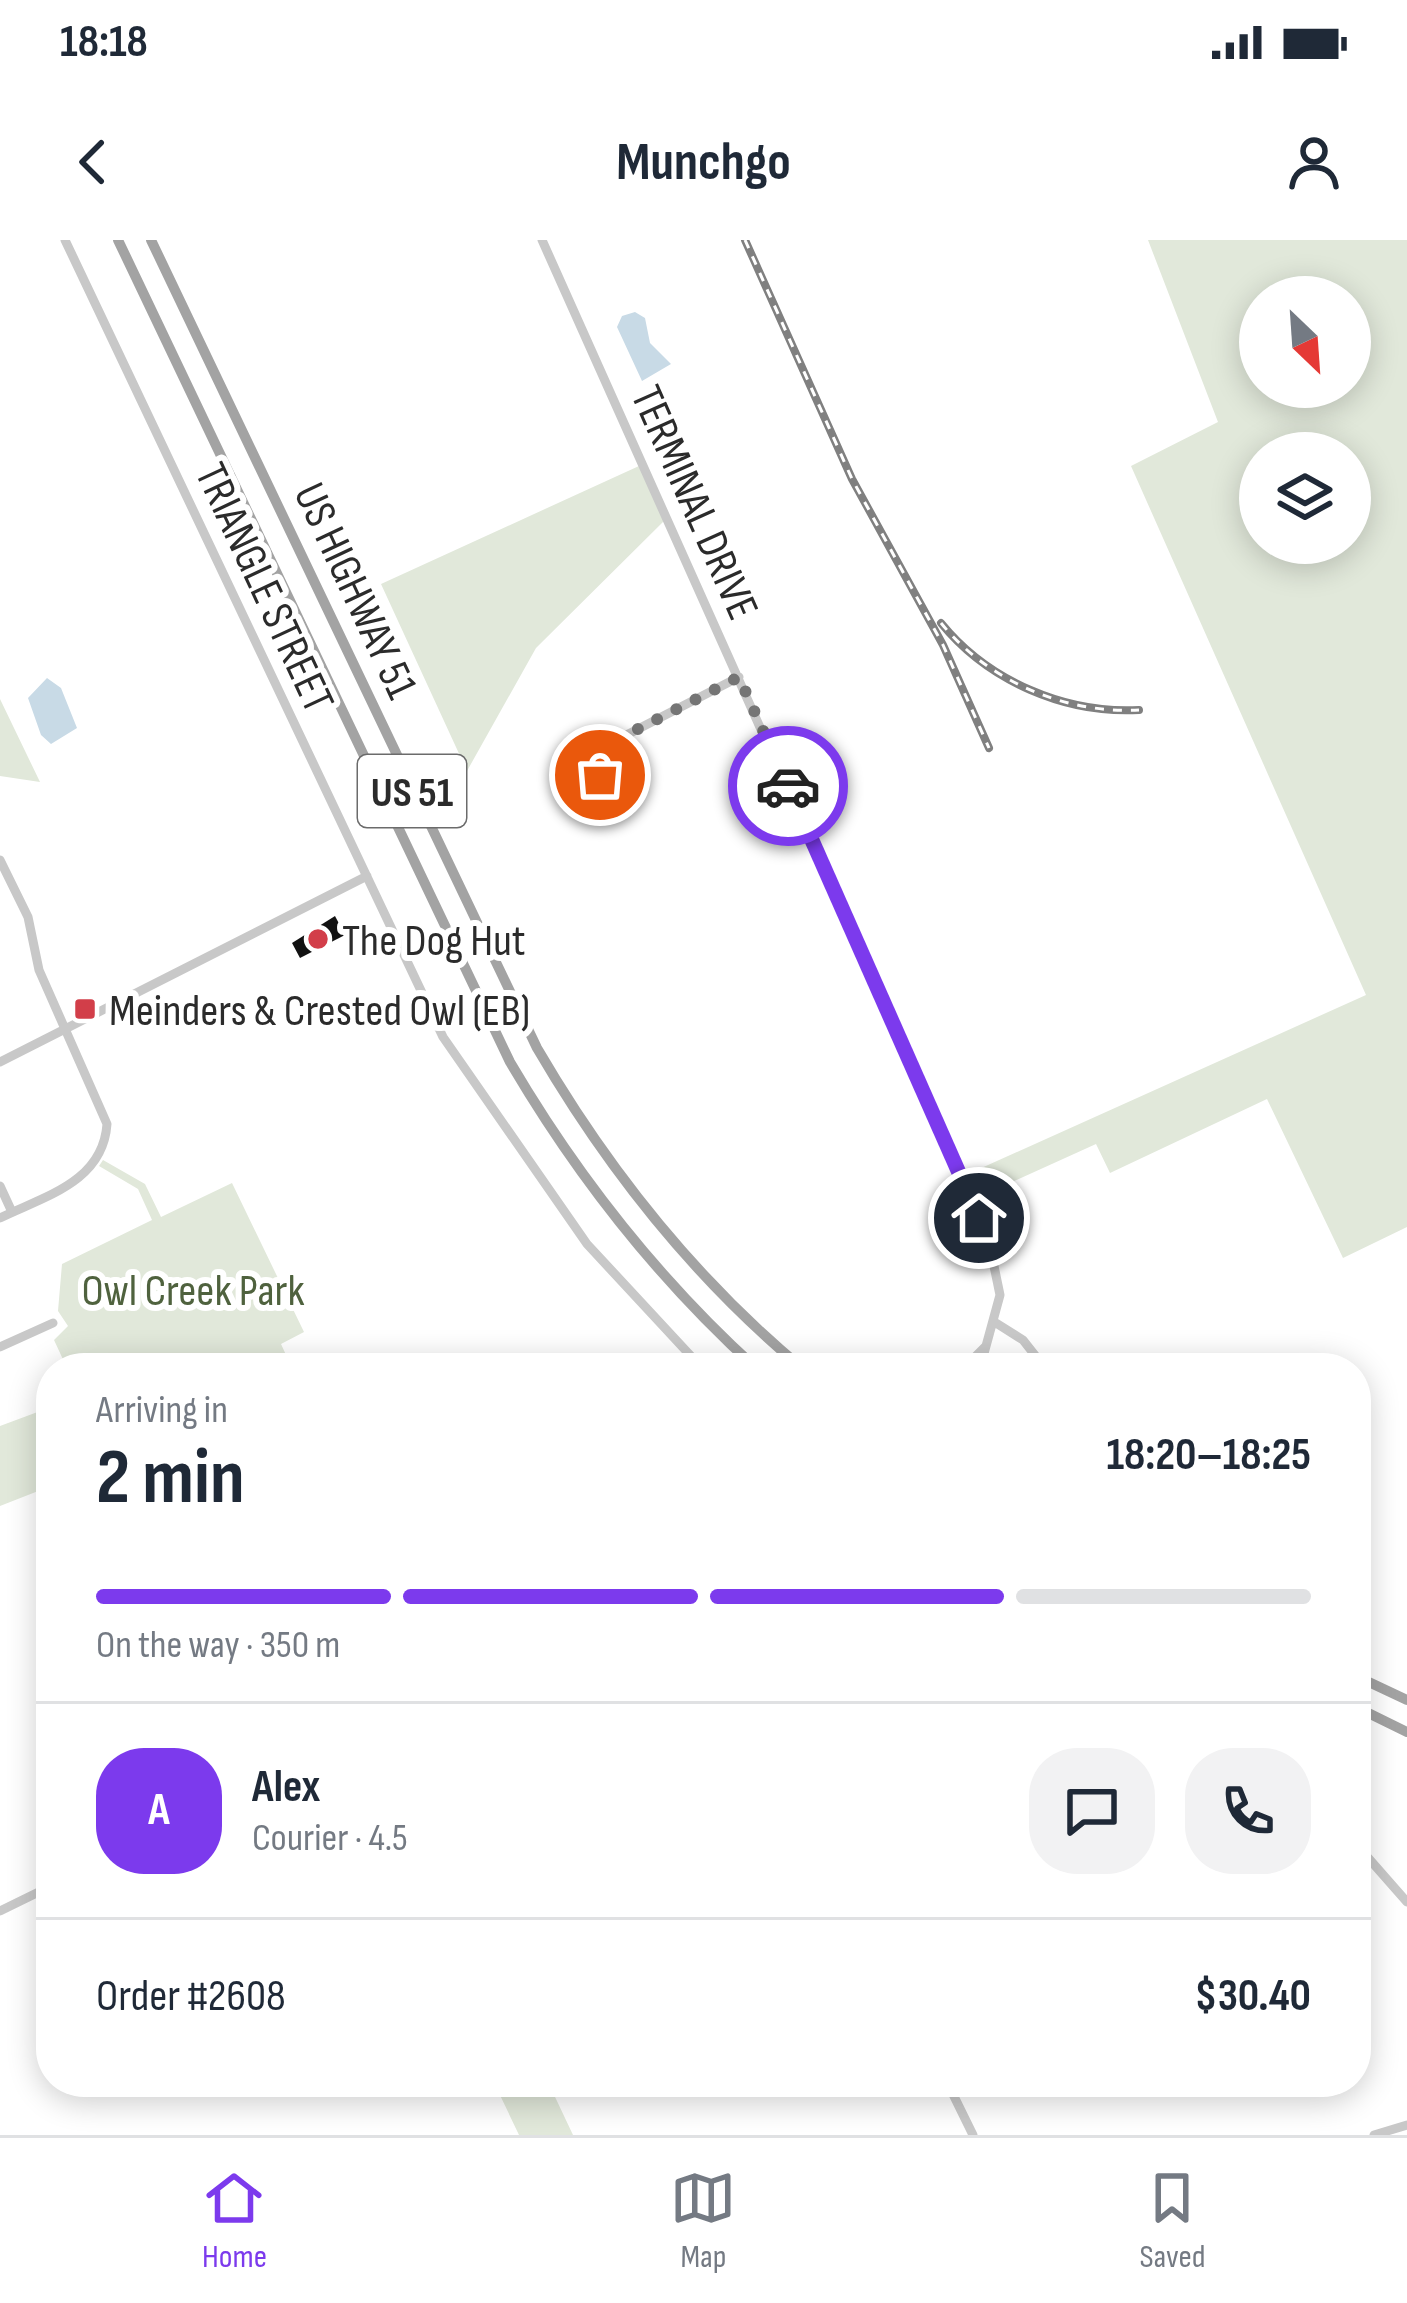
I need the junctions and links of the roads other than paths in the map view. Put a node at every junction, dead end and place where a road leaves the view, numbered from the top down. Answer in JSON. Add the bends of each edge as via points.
{"nodes":[{"id":1,"x":65,"y":240,"type":"edge"},
{"id":2,"x":117,"y":240,"type":"edge"},
{"id":3,"x":151,"y":240,"type":"edge"},
{"id":4,"x":542,"y":240,"type":"edge"},
{"id":5,"x":739,"y":677,"type":"junction"},
{"id":6,"x":602,"y":806,"type":"dead end"},
{"id":7,"x":0,"y":860,"type":"edge"},
{"id":8,"x":367,"y":876,"type":"junction"},
{"id":9,"x":66,"y":1030,"type":"junction"},
{"id":10,"x":0,"y":1062,"type":"edge"},
{"id":11,"x":0,"y":1186,"type":"edge"},
{"id":12,"x":12,"y":1212,"type":"junction"},
{"id":13,"x":0,"y":1218,"type":"edge"},
{"id":14,"x":53,"y":1323,"type":"dead end"},
{"id":15,"x":996,"y":1323,"type":"junction"},
{"id":16,"x":986,"y":1346,"type":"junction"},
{"id":17,"x":0,"y":1347,"type":"edge"},
{"id":18,"x":687,"y":1353,"type":"edge"},
{"id":19,"x":742,"y":1353,"type":"edge"},
{"id":20,"x":786,"y":1353,"type":"edge"},
{"id":21,"x":979,"y":1353,"type":"edge"},
{"id":22,"x":984,"y":1353,"type":"edge"},
{"id":23,"x":1033,"y":1353,"type":"edge"},
{"id":24,"x":1371,"y":1683,"type":"edge"},
{"id":25,"x":1407,"y":1700,"type":"edge"},
{"id":26,"x":1371,"y":1714,"type":"edge"},
{"id":27,"x":1407,"y":1732,"type":"edge"},
{"id":28,"x":1371,"y":1861,"type":"edge"},
{"id":29,"x":36,"y":1893,"type":"edge"},
{"id":30,"x":1407,"y":1902,"type":"edge"},
{"id":31,"x":0,"y":1911,"type":"edge"},
{"id":32,"x":954,"y":2097,"type":"edge"},
{"id":33,"x":1407,"y":2125,"type":"edge"},
{"id":34,"x":973,"y":2135,"type":"edge"},
{"id":35,"x":1374,"y":2135,"type":"edge"}],
"edges":[{"from":1,"to":8,"type":"street","name":"TRIANGLE STREET"},
{"from":2,"to":19,"type":"main road","name":"US HIGHWAY 51","number":"US 51","via":[[510,1062],[627,1233]]},
{"from":3,"to":20,"type":"main road","name":"US HIGHWAY 51","number":"US 51","via":[[547,1065],[651,1215]]},
{"from":4,"to":5,"type":"street","name":"TERMINAL DRIVE"},
{"from":5,"to":6,"type":"street","via":[[609,744]]},
{"from":5,"to":15,"type":"street","name":"TERMINAL DRIVE","via":[[988,1237],[999,1279]]},
{"from":7,"to":9,"type":"street"},
{"from":8,"to":9,"type":"street"},
{"from":8,"to":18,"type":"street","name":"TRIANGLE STREET","via":[[468,1076],[612,1275]]},
{"from":9,"to":10,"type":"street"},
{"from":9,"to":12,"type":"street","via":[[102,1104],[106,1138],[86,1174]]},
{"from":11,"to":12,"type":"street"},
{"from":12,"to":13,"type":"street"},
{"from":14,"to":17,"type":"street"},
{"from":15,"to":16,"type":"street","name":"TERMINAL DRIVE"},
{"from":15,"to":23,"type":"street"},
{"from":16,"to":21,"type":"street","name":"TERMINAL DRIVE"},
{"from":16,"to":22,"type":"street","name":"TERMINAL DRIVE"},
{"from":24,"to":25,"type":"main road"},
{"from":26,"to":27,"type":"main road"},
{"from":28,"to":30,"type":"street"},
{"from":29,"to":31,"type":"street"},
{"from":32,"to":34,"type":"street"},
{"from":33,"to":35,"type":"street"}]}
